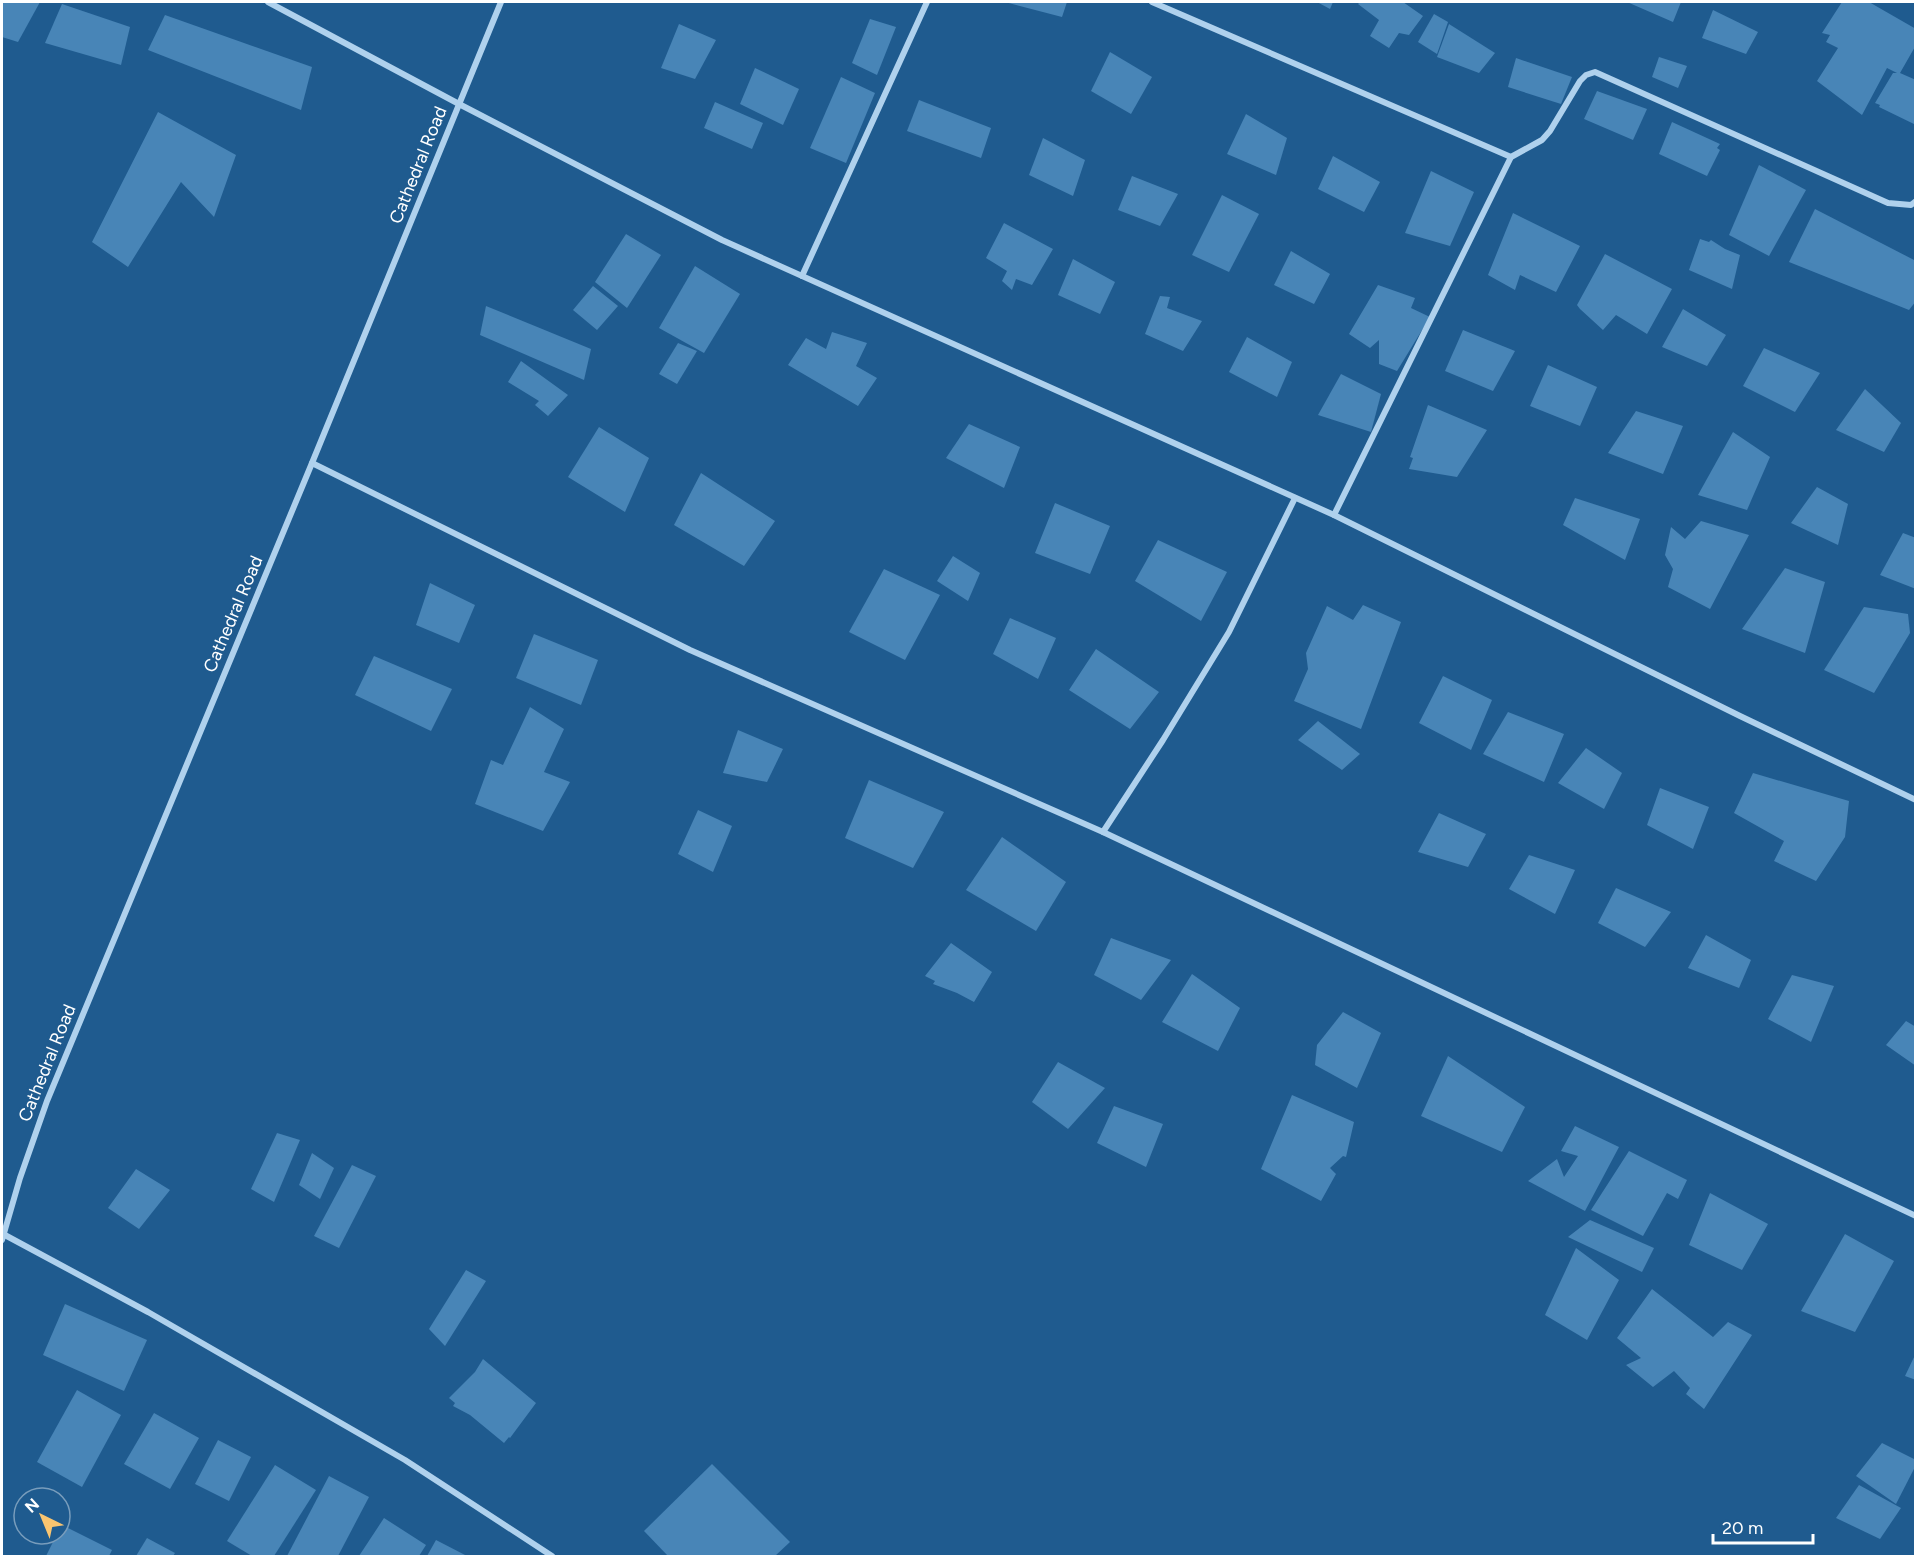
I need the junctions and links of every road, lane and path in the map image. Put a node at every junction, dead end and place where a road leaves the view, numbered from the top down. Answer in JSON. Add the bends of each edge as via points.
{"nodes":[{"id":1,"x":268,"y":2,"type":"edge"},
{"id":2,"x":501,"y":2,"type":"edge"},
{"id":3,"x":927,"y":2,"type":"edge"},
{"id":4,"x":1152,"y":2,"type":"edge"},
{"id":5,"x":459,"y":104,"type":"junction"},
{"id":6,"x":1511,"y":157,"type":"junction"},
{"id":7,"x":1916,"y":201,"type":"edge"},
{"id":8,"x":802,"y":276,"type":"junction"},
{"id":9,"x":312,"y":463,"type":"junction"},
{"id":10,"x":1295,"y":498,"type":"junction"},
{"id":11,"x":1334,"y":515,"type":"junction"},
{"id":12,"x":1916,"y":800,"type":"edge"},
{"id":13,"x":1103,"y":832,"type":"junction"},
{"id":14,"x":1916,"y":1216,"type":"edge"},
{"id":15,"x":2,"y":1237,"type":"edge"},
{"id":16,"x":552,"y":1557,"type":"edge"}],
"edges":[{"from":1,"to":5,"type":"street"},
{"from":2,"to":5,"type":"street","name":"Cathedral Road"},
{"from":3,"to":8,"type":"street"},
{"from":4,"to":6,"type":"street"},
{"from":5,"to":8,"type":"street","via":[[722,240]]},
{"from":5,"to":9,"type":"street","name":"Cathedral Road"},
{"from":6,"to":7,"type":"street","via":[[1542,140],[1580,81],[1595,72],[1888,203],[1911,205]]},
{"from":6,"to":11,"type":"street"},
{"from":8,"to":10,"type":"street"},
{"from":9,"to":13,"type":"street","via":[[690,650]]},
{"from":9,"to":15,"type":"street","name":"Cathedral Road","via":[[46,1101]]},
{"from":10,"to":11,"type":"street"},
{"from":10,"to":13,"type":"street","via":[[1229,632]]},
{"from":11,"to":12,"type":"street"},
{"from":13,"to":14,"type":"street"},
{"from":15,"to":16,"type":"street","via":[[147,1312],[405,1460]]}]}
